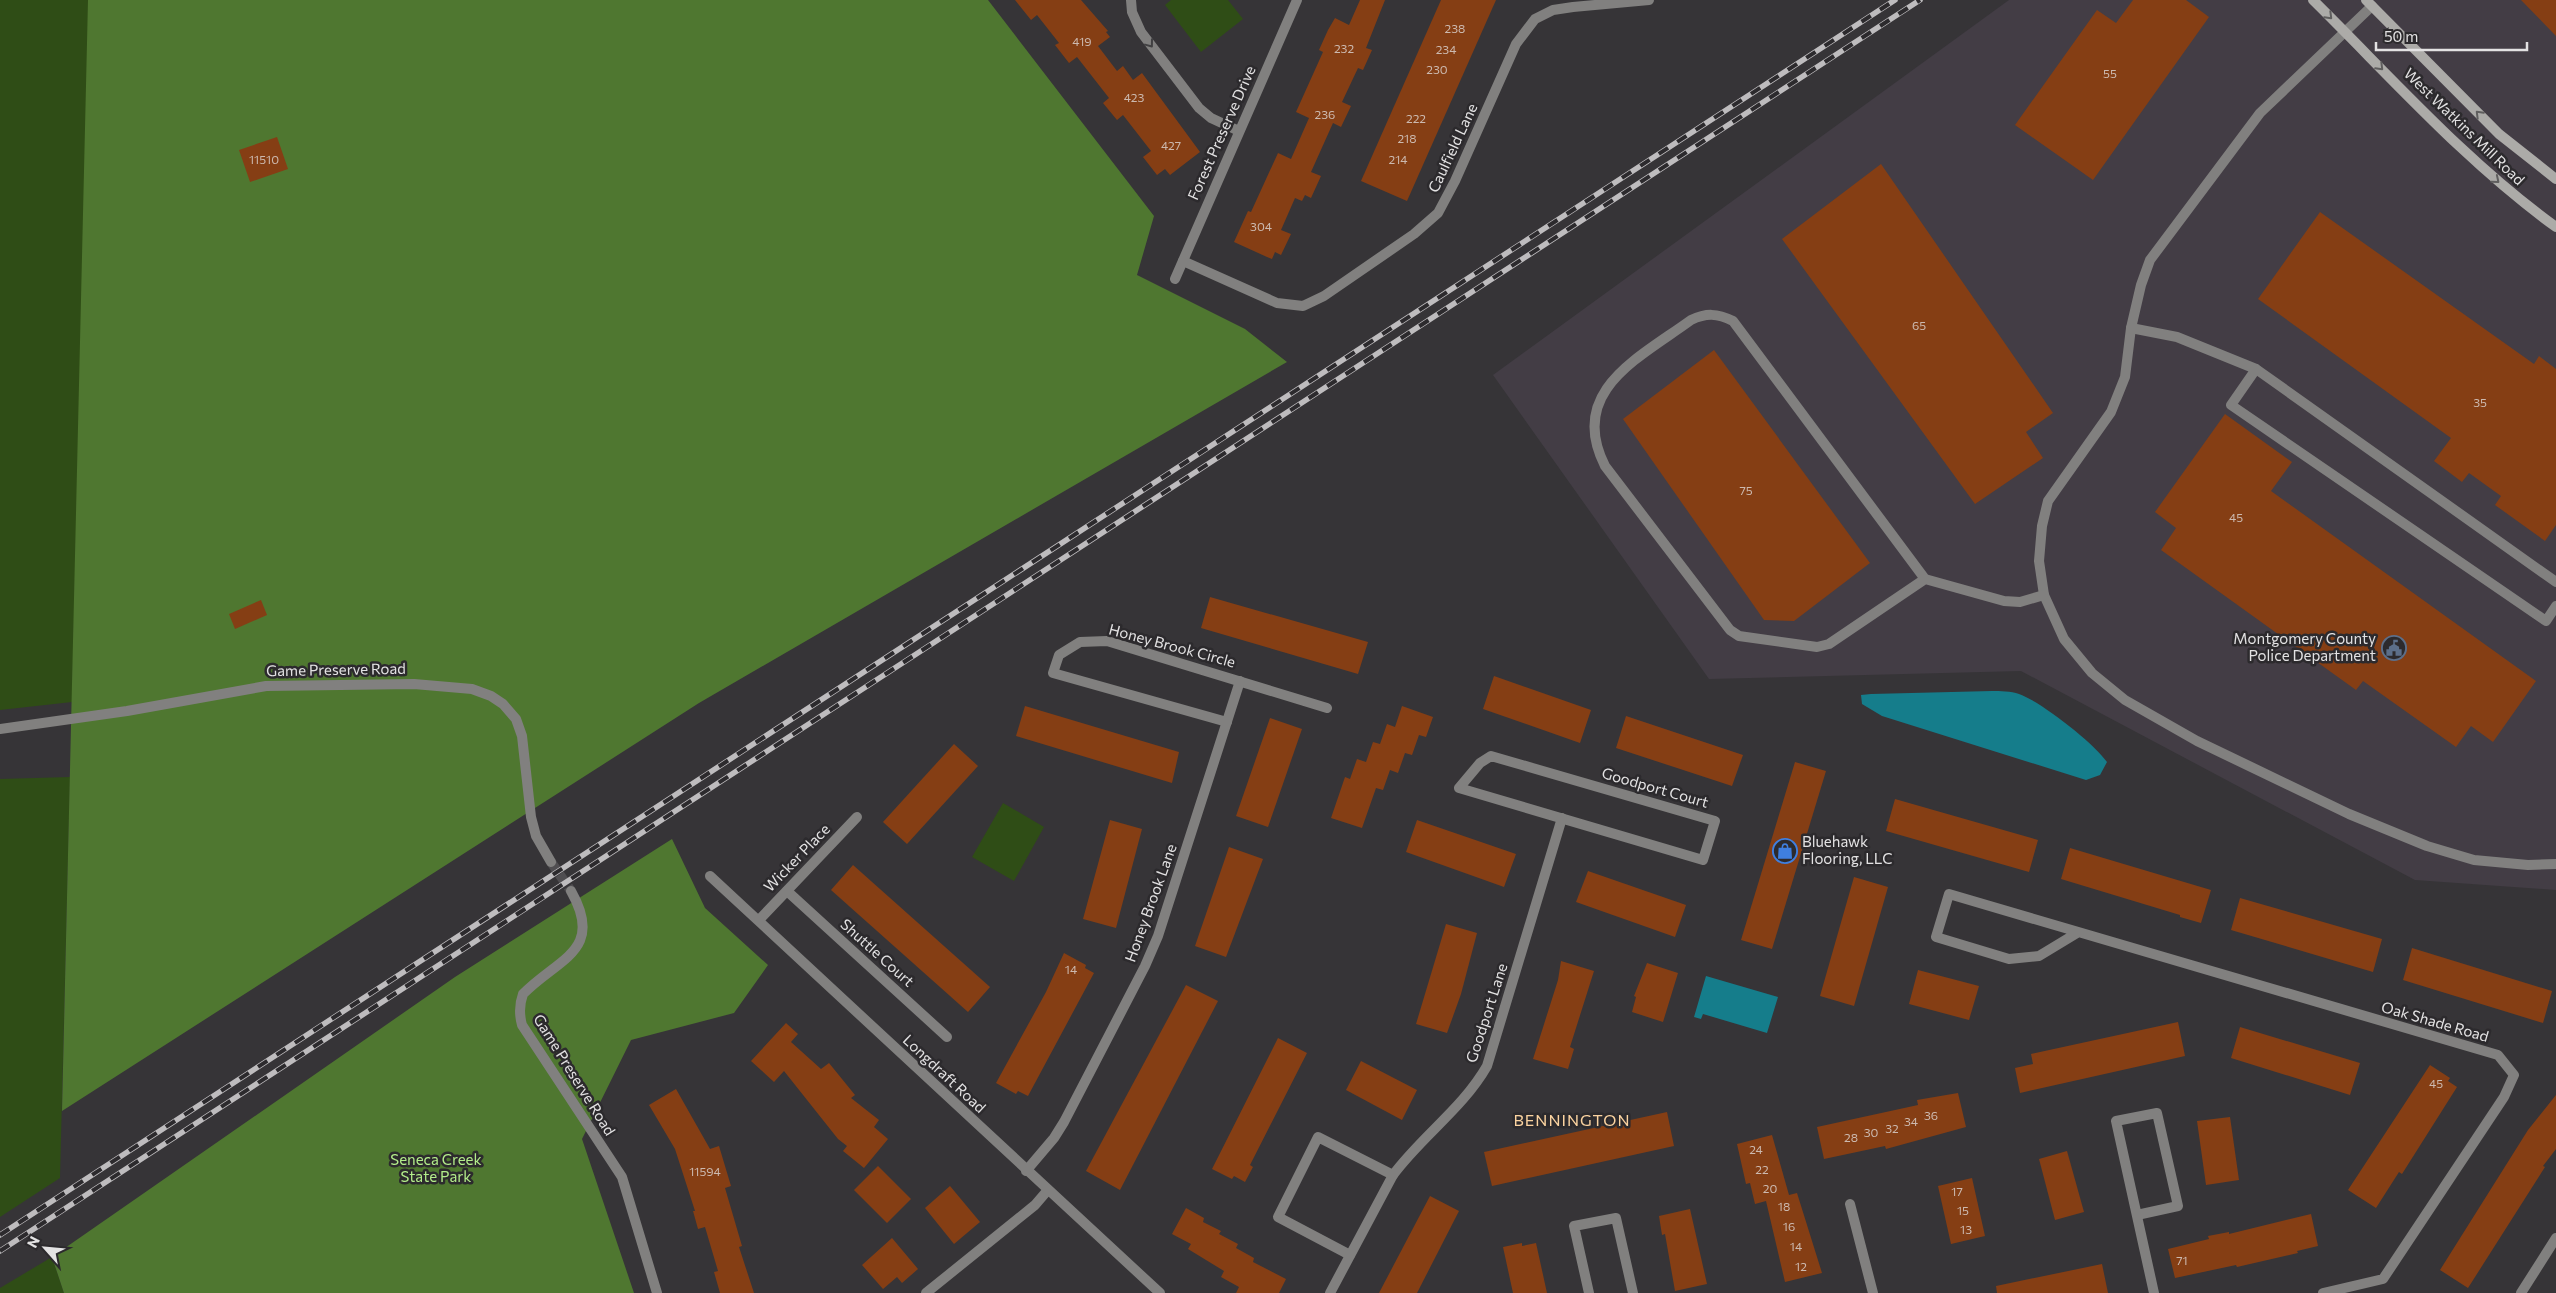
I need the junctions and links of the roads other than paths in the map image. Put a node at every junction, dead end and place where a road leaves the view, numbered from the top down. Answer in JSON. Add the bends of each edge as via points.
{"nodes":[{"id":1,"x":1131,"y":0,"type":"edge"},
{"id":2,"x":1298,"y":0,"type":"edge"},
{"id":3,"x":1649,"y":0,"type":"edge"},
{"id":4,"x":2313,"y":0,"type":"edge"},
{"id":5,"x":2369,"y":3,"type":"edge"},
{"id":6,"x":2345,"y":32,"type":"junction"},
{"id":7,"x":1239,"y":132,"type":"junction"},
{"id":8,"x":2556,"y":179,"type":"edge"},
{"id":9,"x":2556,"y":227,"type":"edge"},
{"id":10,"x":1183,"y":261,"type":"junction"},
{"id":11,"x":1175,"y":279,"type":"dead end"},
{"id":12,"x":2131,"y":328,"type":"junction"},
{"id":13,"x":2256,"y":369,"type":"junction"},
{"id":14,"x":1925,"y":579,"type":"junction"},
{"id":15,"x":2556,"y":582,"type":"edge"},
{"id":16,"x":2044,"y":595,"type":"junction"},
{"id":17,"x":2556,"y":606,"type":"edge"},
{"id":18,"x":1240,"y":681,"type":"junction"},
{"id":19,"x":1328,"y":708,"type":"dead end"},
{"id":20,"x":1227,"y":722,"type":"junction"},
{"id":21,"x":0,"y":729,"type":"edge"},
{"id":22,"x":857,"y":817,"type":"dead end"},
{"id":23,"x":1562,"y":818,"type":"junction"},
{"id":24,"x":552,"y":862,"type":"tunnel mouth"},
{"id":25,"x":2556,"y":864,"type":"edge"},
{"id":26,"x":710,"y":876,"type":"dead end"},
{"id":27,"x":571,"y":891,"type":"tunnel mouth"},
{"id":28,"x":787,"y":891,"type":"junction"},
{"id":29,"x":759,"y":920,"type":"junction"},
{"id":30,"x":2077,"y":933,"type":"junction"},
{"id":31,"x":947,"y":1036,"type":"dead end"},
{"id":32,"x":1026,"y":1171,"type":"junction"},
{"id":33,"x":1393,"y":1175,"type":"junction"},
{"id":34,"x":1047,"y":1191,"type":"junction"},
{"id":35,"x":1850,"y":1204,"type":"dead end"},
{"id":36,"x":2137,"y":1215,"type":"junction"},
{"id":37,"x":2556,"y":1238,"type":"edge"},
{"id":38,"x":1350,"y":1255,"type":"junction"},
{"id":39,"x":658,"y":1293,"type":"edge"},
{"id":40,"x":926,"y":1293,"type":"edge"},
{"id":41,"x":1160,"y":1293,"type":"edge"},
{"id":42,"x":1330,"y":1293,"type":"edge"},
{"id":43,"x":1589,"y":1293,"type":"edge"},
{"id":44,"x":1633,"y":1293,"type":"edge"},
{"id":45,"x":1873,"y":1293,"type":"edge"},
{"id":46,"x":2154,"y":1293,"type":"edge"},
{"id":47,"x":2323,"y":1293,"type":"edge"},
{"id":48,"x":2521,"y":1293,"type":"edge"}],
"edges":[{"from":1,"to":7,"type":"street","one_way":true,"via":[[1132,12],[1141,32],[1199,108]]},
{"from":2,"to":7,"type":"street","name":"Forest Preserve Drive"},
{"from":3,"to":10,"type":"street","name":"Caulfield Lane","via":[[1553,10],[1535,19],[1516,44],[1456,181],[1438,213],[1414,234],[1324,296],[1303,306],[1277,303]]},
{"from":4,"to":6,"type":"main road","name":"West Watkins Mill Road","one_way":true},
{"from":5,"to":6,"type":"street"},
{"from":8,"to":5,"type":"main road","name":"West Watkins Mill Road","one_way":true,"via":[[2500,134]]},
{"from":6,"to":9,"type":"main road","name":"West Watkins Mill Road","one_way":true,"via":[[2476,163]]},
{"from":6,"to":12,"type":"street","via":[[2260,113],[2150,260],[2140,285]]},
{"from":7,"to":10,"type":"street","name":"Forest Preserve Drive"},
{"from":10,"to":11,"type":"street","name":"Forest Preserve Drive"},
{"from":12,"to":13,"type":"street","via":[[2177,337]]},
{"from":12,"to":16,"type":"street","via":[[2125,377],[2111,412],[2048,501],[2039,561]]},
{"from":13,"to":15,"type":"street"},
{"from":13,"to":17,"type":"street","via":[[2231,405],[2546,621]]},
{"from":14,"to":14,"type":"street","via":[[1733,321],[1721,315],[1704,314],[1691,320],[1614,376],[1604,390],[1595,413],[1597,449],[1605,466],[1730,630],[1738,636],[1817,647],[1829,644]]},
{"from":14,"to":16,"type":"street","via":[[2004,601],[2020,602]]},
{"from":16,"to":25,"type":"street","via":[[2064,639],[2092,673],[2125,700],[2197,741],[2349,814],[2427,846],[2474,860]]},
{"from":18,"to":19,"type":"street","name":"Honey Brook Circle"},
{"from":18,"to":20,"type":"street","name":"Honey Brook Lane"},
{"from":18,"to":20,"type":"street","name":"Honey Brook Circle","via":[[1107,641],[1080,642],[1059,655],[1053,673]]},
{"from":20,"to":32,"type":"street","name":"Honey Brook Lane","via":[[1146,966],[1064,1122]]},
{"from":21,"to":24,"type":"street","name":"Game Preserve Road","via":[[118,713],[266,686],[414,684],[472,689],[503,704],[516,719],[522,736],[531,817],[536,836]]},
{"from":22,"to":28,"type":"street","name":"Wicker Place"},
{"from":23,"to":23,"type":"street","name":"Goodport Court","via":[[1459,788],[1480,763],[1491,756],[1715,821],[1703,860]]},
{"from":23,"to":33,"type":"street","name":"Goodport Lane","via":[[1487,1066],[1475,1087],[1406,1157]]},
{"from":26,"to":29,"type":"street","name":"Longdraft Road"},
{"from":27,"to":39,"type":"street","name":"Game Preserve Road","via":[[582,918],[578,946],[572,955],[524,994],[520,1016],[522,1025],[622,1177]]},
{"from":28,"to":29,"type":"street","name":"Wicker Place"},
{"from":28,"to":31,"type":"street","name":"Shuttle Court"},
{"from":29,"to":32,"type":"street","name":"Longdraft Road"},
{"from":30,"to":30,"type":"street","name":"Oak Shade Road","via":[[2038,956],[2009,959],[1936,937],[1948,894]]},
{"from":30,"to":47,"type":"street","name":"Oak Shade Road","via":[[2498,1055],[2514,1075],[2504,1097],[2383,1278]]},
{"from":32,"to":34,"type":"street","name":"Longdraft Road"},
{"from":33,"to":38,"type":"street","name":"Goodport Lane"},
{"from":33,"to":38,"type":"street","via":[[1318,1137],[1278,1217]]},
{"from":34,"to":40,"type":"street","via":[[1035,1205]]},
{"from":34,"to":41,"type":"street","name":"Longdraft Road"},
{"from":35,"to":45,"type":"street"},
{"from":36,"to":36,"type":"street","via":[[2116,1121],[2157,1113],[2178,1206]]},
{"from":36,"to":46,"type":"street"},
{"from":37,"to":48,"type":"street"},
{"from":38,"to":42,"type":"street","name":"Goodport Lane"},
{"from":43,"to":44,"type":"street","via":[[1574,1226],[1616,1218]]}]}
